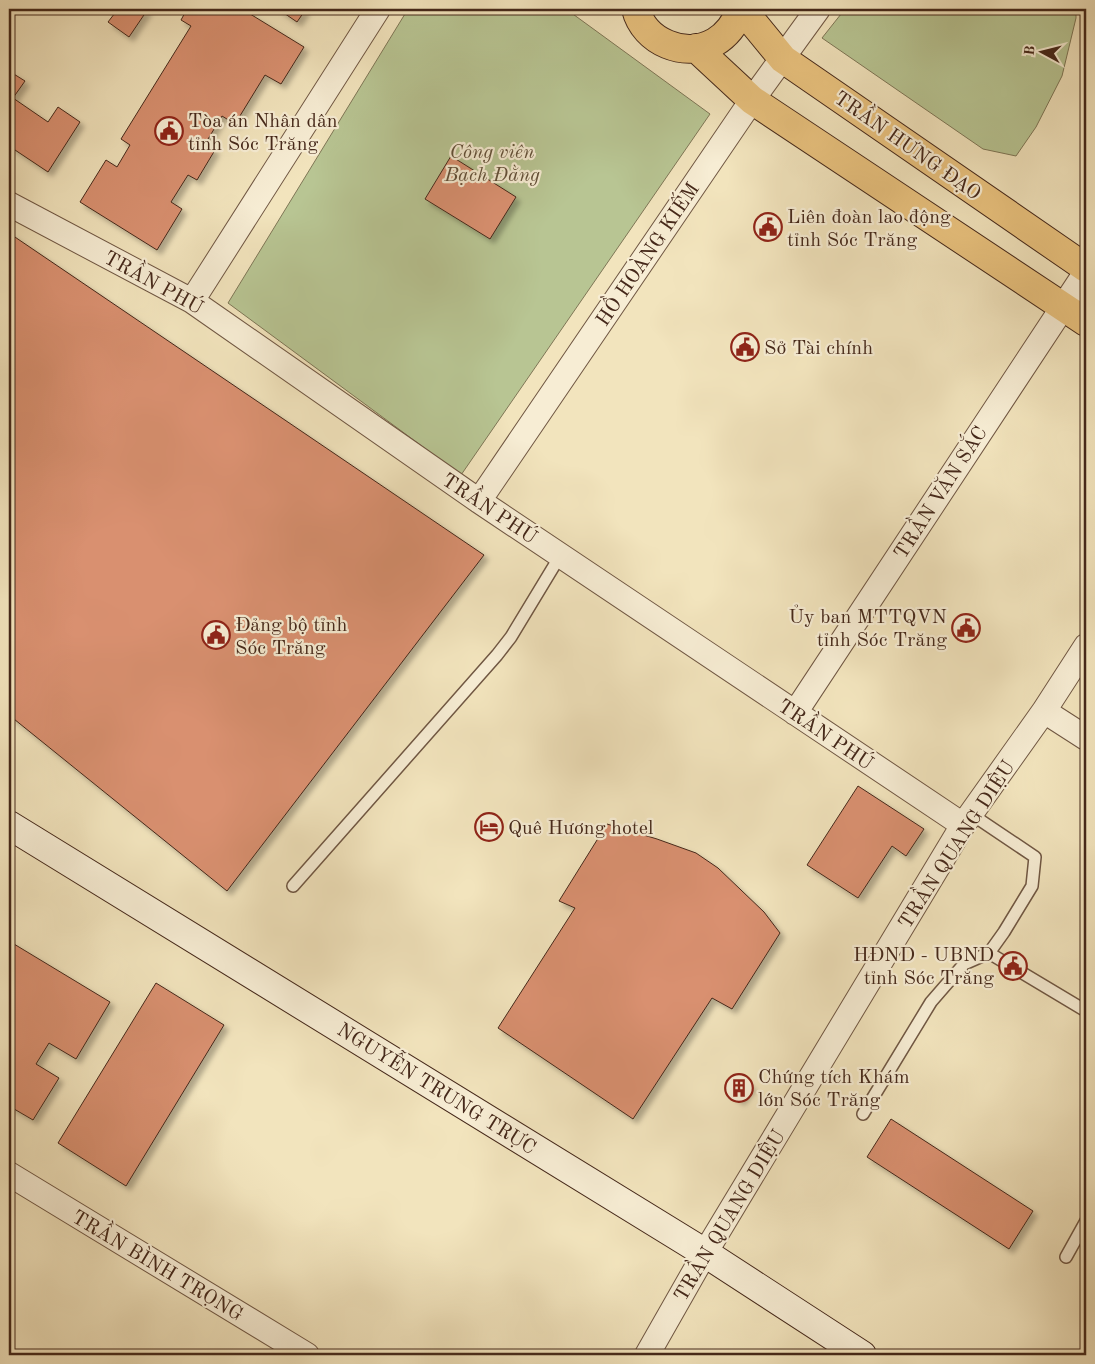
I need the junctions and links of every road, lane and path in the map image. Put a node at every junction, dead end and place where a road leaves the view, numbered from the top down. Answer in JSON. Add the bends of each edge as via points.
{"nodes":[{"id":1,"x":378,"y":9,"type":"edge"},
{"id":2,"x":742,"y":9,"type":"edge"},
{"id":3,"x":818,"y":9,"type":"edge"},
{"id":4,"x":634,"y":10,"type":"edge"},
{"id":5,"x":696,"y":48,"type":"junction"},
{"id":6,"x":783,"y":59,"type":"junction"},
{"id":7,"x":752,"y":100,"type":"junction"},
{"id":8,"x":9,"y":204,"type":"edge"},
{"id":9,"x":1086,"y":270,"type":"edge"},
{"id":10,"x":192,"y":301,"type":"junction"},
{"id":11,"x":1062,"y":306,"type":"junction"},
{"id":12,"x":1086,"y":322,"type":"edge"},
{"id":13,"x":478,"y":501,"type":"junction"},
{"id":14,"x":560,"y":556,"type":"junction"},
{"id":15,"x":1086,"y":646,"type":"edge"},
{"id":16,"x":1044,"y":711,"type":"junction"},
{"id":17,"x":795,"y":713,"type":"junction"},
{"id":18,"x":1086,"y":738,"type":"edge"},
{"id":19,"x":967,"y":820,"type":"junction"},
{"id":20,"x":9,"y":825,"type":"edge"},
{"id":21,"x":293,"y":886,"type":"dead end"},
{"id":22,"x":990,"y":953,"type":"junction"},
{"id":23,"x":1086,"y":1011,"type":"edge"},
{"id":24,"x":863,"y":1114,"type":"dead end"},
{"id":25,"x":9,"y":1174,"type":"edge"},
{"id":26,"x":1086,"y":1221,"type":"edge"},
{"id":27,"x":705,"y":1254,"type":"junction"},
{"id":28,"x":1066,"y":1257,"type":"dead end"},
{"id":29,"x":307,"y":1355,"type":"edge"},
{"id":30,"x":647,"y":1355,"type":"edge"},
{"id":31,"x":862,"y":1355,"type":"edge"}],
"edges":[{"from":1,"to":10,"type":"street"},
{"from":2,"to":5,"type":"main road","via":[[729,30],[714,42]]},
{"from":2,"to":6,"type":"main road","name":"TRẦN HƯNG ĐẠO"},
{"from":3,"to":6,"type":"street","name":"HỒ HOÀNG KIẾM"},
{"from":4,"to":5,"type":"main road","via":[[645,28],[660,41],[677,48]]},
{"from":5,"to":7,"type":"main road"},
{"from":6,"to":7,"type":"street","name":"HỒ HOÀNG KIẾM"},
{"from":6,"to":9,"type":"main road","name":"TRẦN HƯNG ĐẠO"},
{"from":7,"to":11,"type":"main road"},
{"from":7,"to":13,"type":"street","name":"HỒ HOÀNG KIẾM"},
{"from":8,"to":10,"type":"street","name":"TRẦN PHÚ"},
{"from":9,"to":11,"type":"street","name":"TRẦN VĂN SẮC"},
{"from":10,"to":13,"type":"street","name":"TRẦN PHÚ"},
{"from":11,"to":12,"type":"main road"},
{"from":11,"to":17,"type":"street","name":"TRẦN VĂN SẮC"},
{"from":13,"to":14,"type":"street","name":"TRẦN PHÚ"},
{"from":14,"to":17,"type":"street","name":"TRẦN PHÚ"},
{"from":14,"to":21,"type":"lane","via":[[498,655]]},
{"from":15,"to":16,"type":"street","name":"TRẦN QUANG DIỆU"},
{"from":16,"to":18,"type":"street"},
{"from":16,"to":19,"type":"street","name":"TRẦN QUANG DIỆU"},
{"from":17,"to":19,"type":"street","name":"TRẦN PHÚ"},
{"from":19,"to":22,"type":"lane","via":[[1035,857],[1032,886]]},
{"from":19,"to":27,"type":"street","name":"TRẦN QUANG DIỆU"},
{"from":20,"to":27,"type":"street","name":"NGUYỄN TRUNG TRỰC"},
{"from":22,"to":23,"type":"lane"},
{"from":22,"to":24,"type":"lane","via":[[964,964],[931,1002]]},
{"from":25,"to":29,"type":"street","name":"TRẦN BÌNH TRỌNG"},
{"from":26,"to":28,"type":"lane"},
{"from":27,"to":30,"type":"street","name":"TRẦN QUANG DIỆU"},
{"from":27,"to":31,"type":"street","name":"NGUYỄN TRUNG TRỰC"}]}
